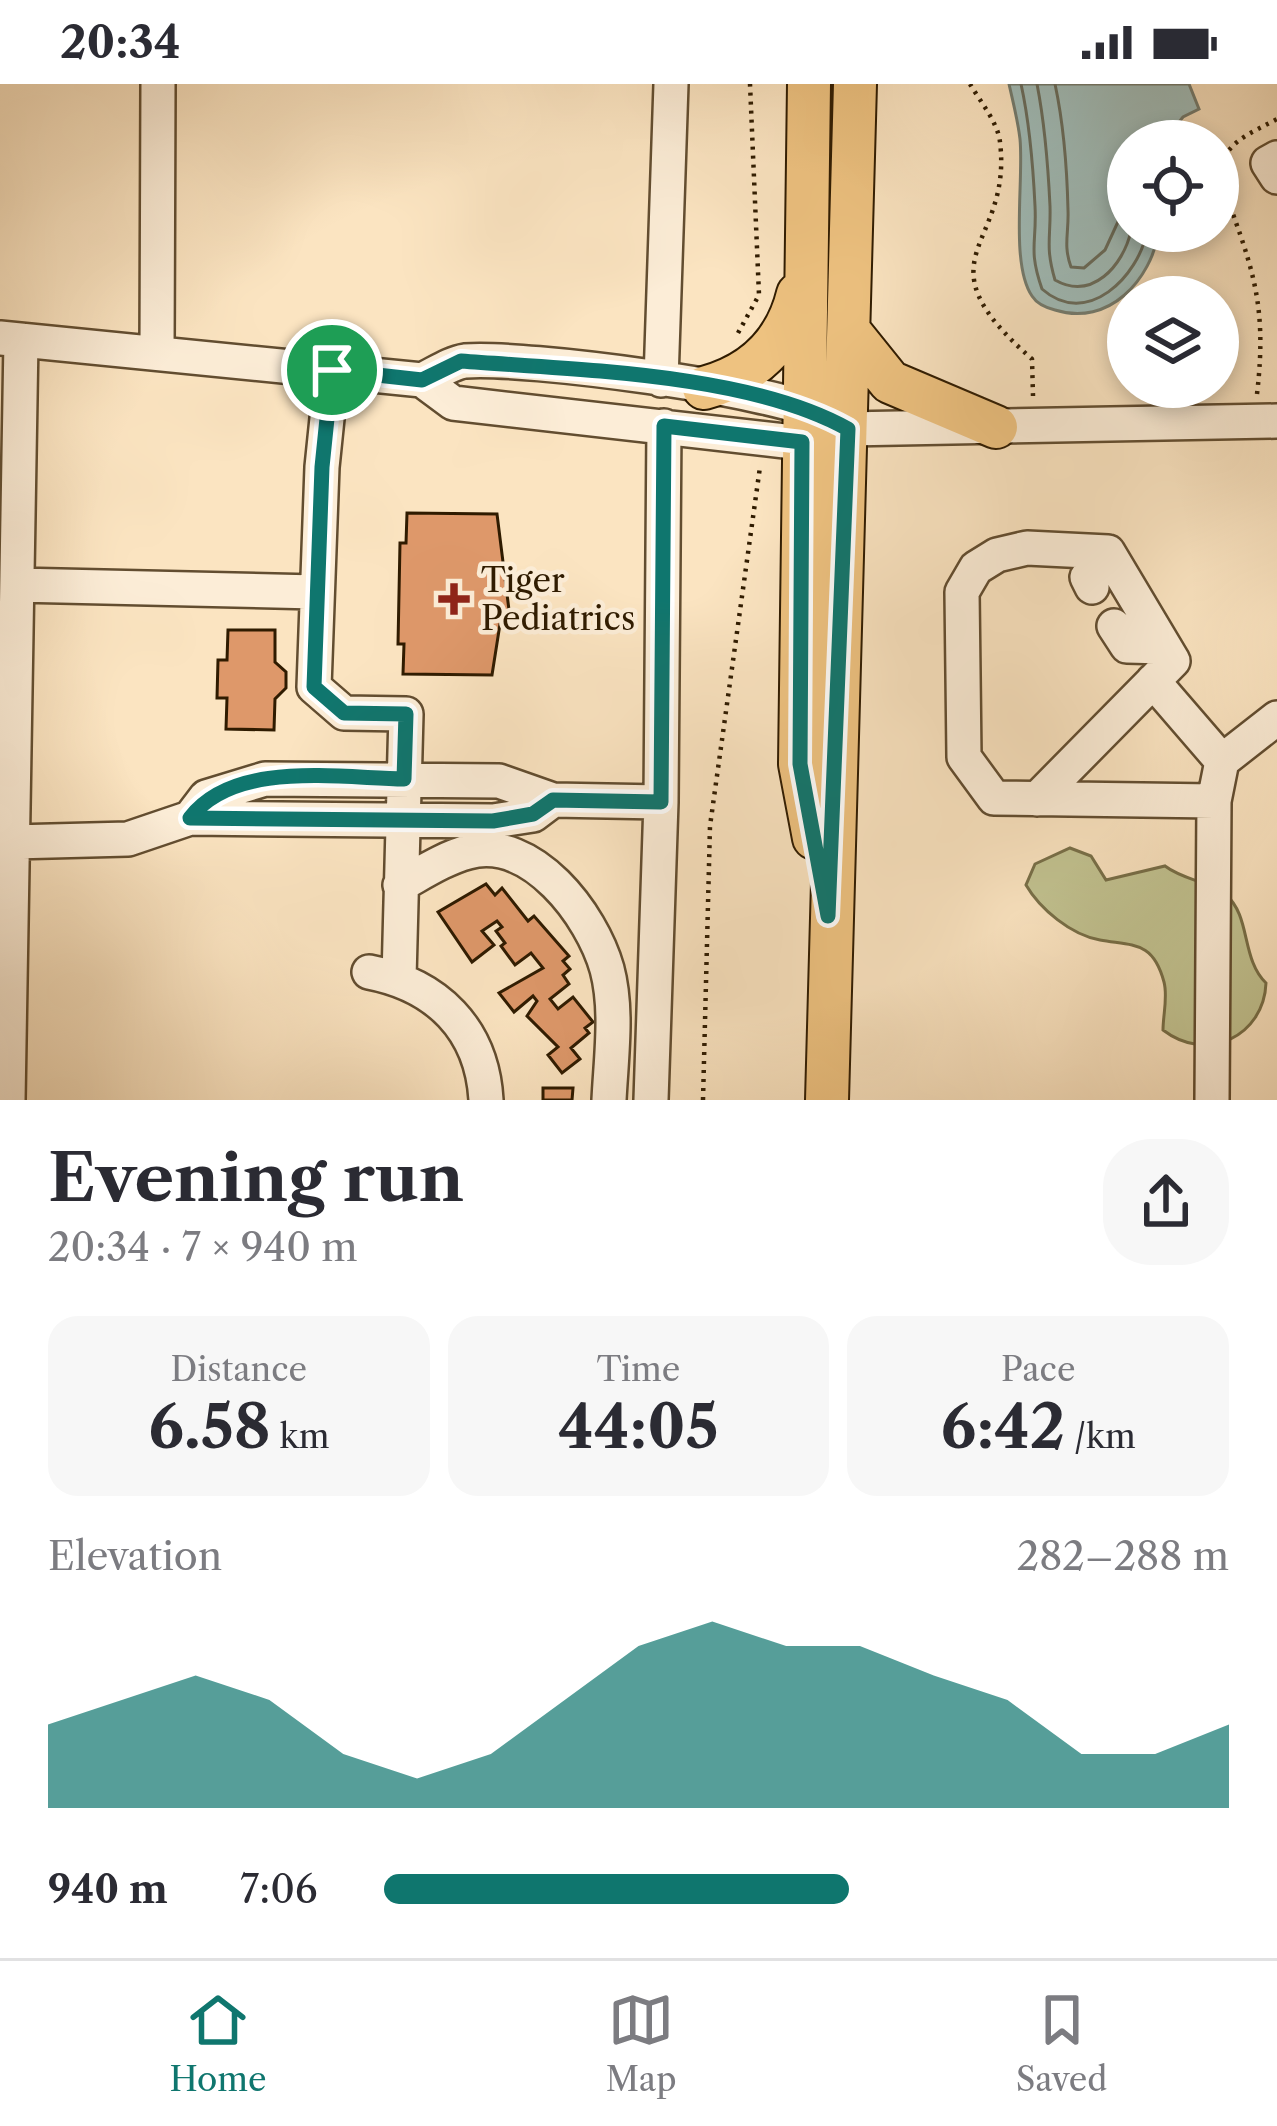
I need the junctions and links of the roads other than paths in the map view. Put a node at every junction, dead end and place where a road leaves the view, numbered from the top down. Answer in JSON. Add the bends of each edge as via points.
{"nodes":[{"id":1,"x":158,"y":84,"type":"edge"},
{"id":2,"x":671,"y":84,"type":"edge"},
{"id":3,"x":809,"y":84,"type":"edge"},
{"id":4,"x":854,"y":84,"type":"edge"},
{"id":5,"x":1277,"y":158,"type":"edge"},
{"id":6,"x":1277,"y":177,"type":"edge"},
{"id":7,"x":806,"y":264,"type":"junction"},
{"id":8,"x":849,"y":331,"type":"junction"},
{"id":9,"x":11,"y":339,"type":"edge"},
{"id":10,"x":157,"y":351,"type":"junction"},
{"id":11,"x":332,"y":370,"type":"junction"},
{"id":12,"x":422,"y":380,"type":"junction"},
{"id":13,"x":662,"y":380,"type":"junction"},
{"id":14,"x":704,"y":388,"type":"junction"},
{"id":15,"x":1266,"y":422,"type":"edge"},
{"id":16,"x":802,"y":423,"type":"junction"},
{"id":17,"x":664,"y":426,"type":"junction"},
{"id":18,"x":1015,"y":426,"type":"junction"},
{"id":19,"x":848,"y":429,"type":"junction"},
{"id":20,"x":1108,"y":552,"type":"junction"},
{"id":21,"x":17,"y":585,"type":"junction"},
{"id":22,"x":1092,"y":587,"type":"dead end"},
{"id":23,"x":316,"y":592,"type":"junction"},
{"id":24,"x":1114,"y":626,"type":"dead end"},
{"id":25,"x":1164,"y":647,"type":"junction"},
{"id":26,"x":1153,"y":681,"type":"junction"},
{"id":27,"x":1277,"y":718,"type":"edge"},
{"id":28,"x":1222,"y":761,"type":"junction"},
{"id":29,"x":404,"y":779,"type":"junction"},
{"id":30,"x":1037,"y":799,"type":"junction"},
{"id":31,"x":553,"y":800,"type":"junction"},
{"id":32,"x":1214,"y":801,"type":"junction"},
{"id":33,"x":661,"y":802,"type":"junction"},
{"id":34,"x":190,"y":818,"type":"junction"},
{"id":35,"x":402,"y":819,"type":"junction"},
{"id":36,"x":13,"y":842,"type":"junction"},
{"id":37,"x":400,"y":885,"type":"junction"},
{"id":38,"x":828,"y":916,"type":"junction"},
{"id":39,"x":8,"y":1100,"type":"edge"},
{"id":40,"x":485,"y":1100,"type":"edge"},
{"id":41,"x":609,"y":1100,"type":"edge"},
{"id":42,"x":651,"y":1100,"type":"edge"},
{"id":43,"x":827,"y":1100,"type":"edge"},
{"id":44,"x":1212,"y":1100,"type":"edge"}],
"edges":[{"from":1,"to":10,"type":"street"},
{"from":2,"to":13,"type":"street"},
{"from":3,"to":7,"type":"main road"},
{"from":4,"to":8,"type":"main road"},
{"from":5,"to":6,"type":"street","via":[[1268,163]]},
{"from":7,"to":14,"type":"main road","via":[[781,340],[737,379]]},
{"from":7,"to":16,"type":"main road"},
{"from":8,"to":18,"type":"main road","via":[[890,382]]},
{"from":8,"to":19,"type":"main road"},
{"from":9,"to":10,"type":"street"},
{"from":9,"to":21,"type":"street"},
{"from":10,"to":11,"type":"street"},
{"from":11,"to":12,"type":"street"},
{"from":11,"to":23,"type":"street"},
{"from":12,"to":13,"type":"street","via":[[461,361]]},
{"from":12,"to":17,"type":"street","via":[[453,403]]},
{"from":13,"to":14,"type":"street"},
{"from":14,"to":16,"type":"street"},
{"from":15,"to":18,"type":"street"},
{"from":16,"to":17,"type":"street"},
{"from":16,"to":19,"type":"street"},
{"from":16,"to":38,"type":"main road","via":[[800,764]]},
{"from":17,"to":33,"type":"street"},
{"from":18,"to":19,"type":"street"},
{"from":19,"to":38,"type":"main road"},
{"from":20,"to":22,"type":"street","via":[[1087,577]]},
{"from":20,"to":25,"type":"street"},
{"from":20,"to":30,"type":"street","via":[[1027,548],[997,555],[976,568],[962,592],[964,757],[994,798]]},
{"from":21,"to":23,"type":"street"},
{"from":21,"to":36,"type":"street"},
{"from":23,"to":29,"type":"street","via":[[314,687],[344,713],[406,714]]},
{"from":24,"to":25,"type":"street","via":[[1127,646]]},
{"from":25,"to":26,"type":"street","via":[[1172,661]]},
{"from":26,"to":28,"type":"street"},
{"from":26,"to":30,"type":"street"},
{"from":27,"to":28,"type":"street"},
{"from":28,"to":32,"type":"street"},
{"from":29,"to":31,"type":"street","via":[[499,781]]},
{"from":29,"to":34,"type":"street","via":[[265,779],[206,797]]},
{"from":29,"to":35,"type":"street"},
{"from":30,"to":32,"type":"street"},
{"from":31,"to":33,"type":"street"},
{"from":31,"to":35,"type":"street","via":[[533,814],[493,821]]},
{"from":32,"to":44,"type":"street"},
{"from":33,"to":42,"type":"street"},
{"from":34,"to":35,"type":"street"},
{"from":34,"to":36,"type":"street","via":[[128,839]]},
{"from":35,"to":37,"type":"street"},
{"from":36,"to":39,"type":"street"},
{"from":37,"to":40,"type":"street","via":[[384,975],[459,1018],[480,1060]]},
{"from":37,"to":41,"type":"street","via":[[489,850],[529,862],[555,884],[608,971]]},
{"from":38,"to":43,"type":"main road"}]}
